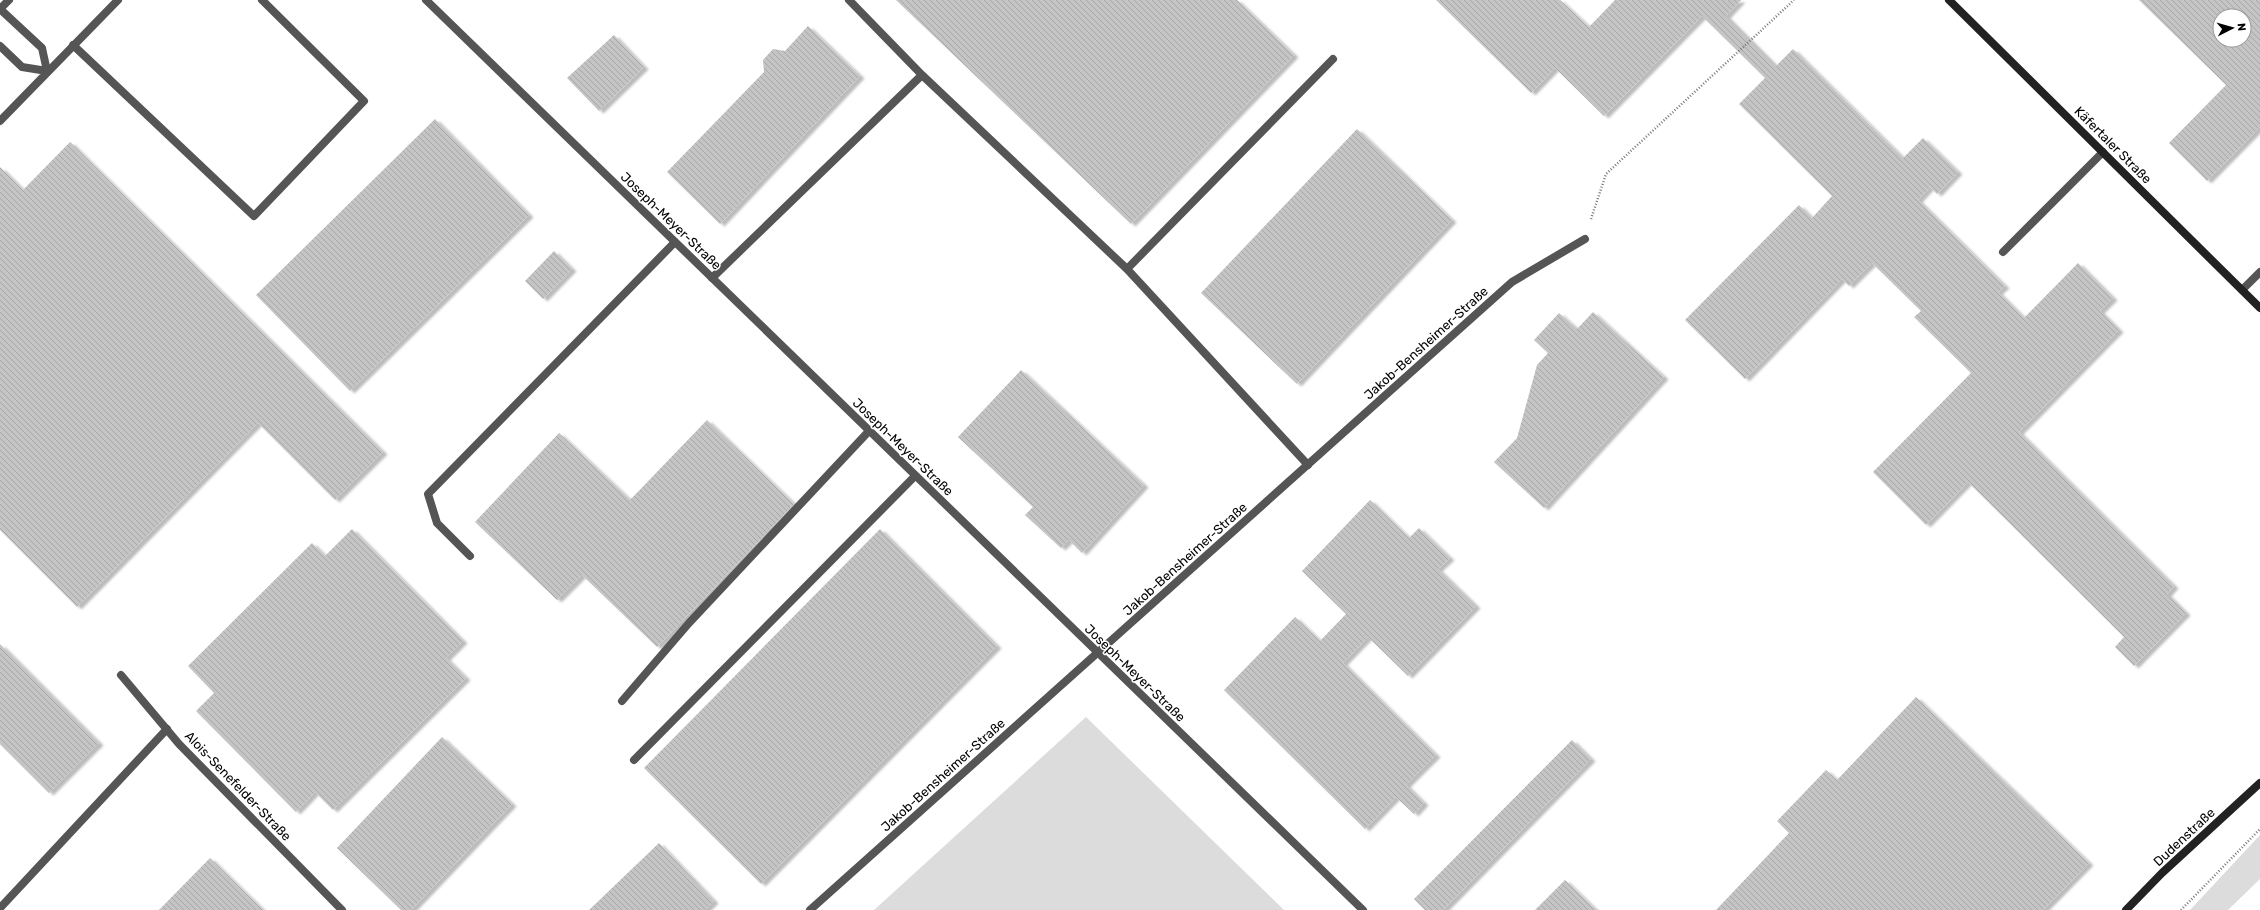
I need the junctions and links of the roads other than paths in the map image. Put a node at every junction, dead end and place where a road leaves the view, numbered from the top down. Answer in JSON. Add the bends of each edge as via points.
{"nodes":[{"id":1,"x":9,"y":0,"type":"edge"},
{"id":2,"x":118,"y":0,"type":"edge"},
{"id":3,"x":262,"y":0,"type":"edge"},
{"id":4,"x":426,"y":0,"type":"edge"},
{"id":5,"x":849,"y":0,"type":"edge"},
{"id":6,"x":1949,"y":0,"type":"edge"},
{"id":7,"x":0,"y":9,"type":"edge"},
{"id":8,"x":72,"y":45,"type":"junction"},
{"id":9,"x":0,"y":46,"type":"edge"},
{"id":10,"x":1333,"y":59,"type":"dead end"},
{"id":11,"x":47,"y":71,"type":"junction"},
{"id":12,"x":922,"y":75,"type":"junction"},
{"id":13,"x":0,"y":121,"type":"edge"},
{"id":14,"x":2103,"y":152,"type":"junction"},
{"id":15,"x":1585,"y":239,"type":"road end"},
{"id":16,"x":674,"y":242,"type":"junction"},
{"id":17,"x":2003,"y":252,"type":"dead end"},
{"id":18,"x":1127,"y":269,"type":"junction"},
{"id":19,"x":2260,"y":272,"type":"edge"},
{"id":20,"x":712,"y":278,"type":"junction"},
{"id":21,"x":2242,"y":290,"type":"junction"},
{"id":22,"x":2260,"y":308,"type":"edge"},
{"id":23,"x":869,"y":431,"type":"junction"},
{"id":24,"x":1308,"y":465,"type":"junction"},
{"id":25,"x":916,"y":476,"type":"junction"},
{"id":26,"x":470,"y":556,"type":"dead end"},
{"id":27,"x":1098,"y":654,"type":"junction"},
{"id":28,"x":121,"y":675,"type":"dead end"},
{"id":29,"x":622,"y":701,"type":"dead end"},
{"id":30,"x":166,"y":729,"type":"junction"},
{"id":31,"x":634,"y":760,"type":"dead end"},
{"id":32,"x":2260,"y":783,"type":"edge"},
{"id":33,"x":0,"y":908,"type":"edge"},
{"id":34,"x":342,"y":910,"type":"edge"},
{"id":35,"x":810,"y":910,"type":"edge"},
{"id":36,"x":1363,"y":910,"type":"edge"},
{"id":37,"x":2126,"y":910,"type":"edge"}],
"edges":[{"from":1,"to":7,"type":"street"},
{"from":2,"to":8,"type":"street"},
{"from":3,"to":8,"type":"street","via":[[364,101],[254,216]]},
{"from":4,"to":16,"type":"street","name":"Joseph-Meyer-Straße"},
{"from":5,"to":12,"type":"street"},
{"from":6,"to":14,"type":"street","name":"Käfertaler Straße"},
{"from":7,"to":11,"type":"street","via":[[42,48]]},
{"from":8,"to":11,"type":"street"},
{"from":9,"to":11,"type":"street","via":[[22,67]]},
{"from":10,"to":18,"type":"street"},
{"from":11,"to":13,"type":"street"},
{"from":12,"to":18,"type":"street"},
{"from":12,"to":20,"type":"street"},
{"from":14,"to":17,"type":"street"},
{"from":14,"to":21,"type":"street","name":"Käfertaler Straße"},
{"from":15,"to":24,"type":"street","name":"Jakob-Bensheimer-Straße","via":[[1512,282]]},
{"from":16,"to":20,"type":"street","name":"Joseph-Meyer-Straße"},
{"from":16,"to":26,"type":"street","via":[[428,494],[437,523]]},
{"from":18,"to":24,"type":"street"},
{"from":19,"to":21,"type":"street"},
{"from":20,"to":23,"type":"street","name":"Joseph-Meyer-Straße"},
{"from":21,"to":22,"type":"street","name":"Käfertaler Straße"},
{"from":23,"to":25,"type":"street","name":"Joseph-Meyer-Straße"},
{"from":23,"to":29,"type":"street","via":[[689,623]]},
{"from":24,"to":27,"type":"street","name":"Jakob-Bensheimer-Straße"},
{"from":25,"to":27,"type":"street","name":"Joseph-Meyer-Straße"},
{"from":25,"to":31,"type":"street"},
{"from":27,"to":35,"type":"street","name":"Jakob-Bensheimer-Straße"},
{"from":27,"to":36,"type":"street","name":"Joseph-Meyer-Straße"},
{"from":28,"to":30,"type":"street","name":"Alois-Senefelder-Straße"},
{"from":30,"to":33,"type":"street"},
{"from":30,"to":34,"type":"street","name":"Alois-Senefelder-Straße"},
{"from":32,"to":37,"type":"street","name":"Dudenstraße","via":[[2162,873]]}]}
